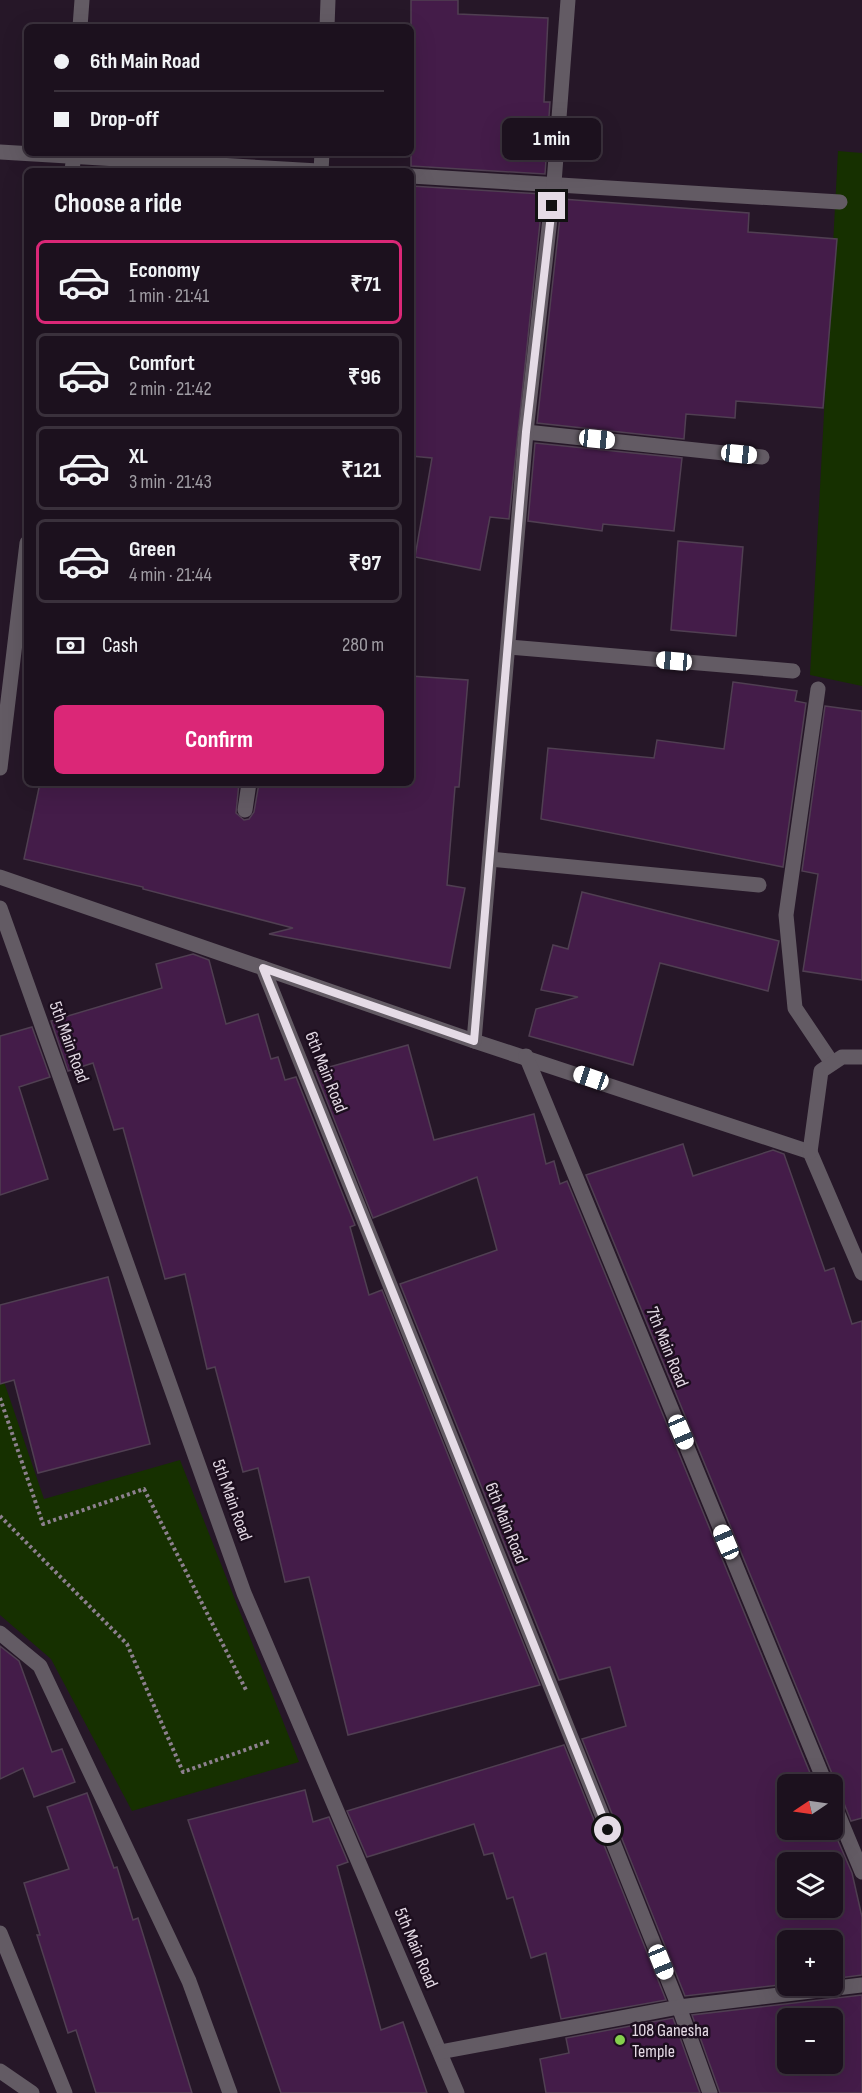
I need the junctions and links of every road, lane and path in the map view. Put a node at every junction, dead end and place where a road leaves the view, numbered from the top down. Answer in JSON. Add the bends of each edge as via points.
{"nodes":[{"id":1,"x":82,"y":0,"type":"edge"},
{"id":2,"x":328,"y":0,"type":"edge"},
{"id":3,"x":568,"y":0,"type":"edge"},
{"id":4,"x":80,"y":24,"type":"edge"},
{"id":5,"x":327,"y":24,"type":"edge"},
{"id":6,"x":0,"y":152,"type":"edge"},
{"id":7,"x":24,"y":155,"type":"edge"},
{"id":8,"x":36,"y":156,"type":"edge"},
{"id":9,"x":73,"y":160,"type":"edge"},
{"id":10,"x":252,"y":168,"type":"edge"},
{"id":11,"x":414,"y":176,"type":"edge"},
{"id":12,"x":554,"y":183,"type":"junction"},
{"id":13,"x":840,"y":202,"type":"dead end"},
{"id":14,"x":526,"y":432,"type":"junction"},
{"id":15,"x":762,"y":457,"type":"dead end"},
{"id":16,"x":24,"y":568,"type":"edge"},
{"id":17,"x":509,"y":647,"type":"junction"},
{"id":18,"x":793,"y":671,"type":"dead end"},
{"id":19,"x":818,"y":689,"type":"dead end"},
{"id":20,"x":0,"y":768,"type":"edge"},
{"id":21,"x":249,"y":786,"type":"edge"},
{"id":22,"x":245,"y":810,"type":"dead end"},
{"id":23,"x":490,"y":859,"type":"junction"},
{"id":24,"x":0,"y":877,"type":"edge"},
{"id":25,"x":759,"y":885,"type":"dead end"},
{"id":26,"x":0,"y":908,"type":"edge"},
{"id":27,"x":263,"y":968,"type":"junction"},
{"id":28,"x":474,"y":1041,"type":"junction"},
{"id":29,"x":526,"y":1056,"type":"junction"},
{"id":30,"x":862,"y":1057,"type":"edge"},
{"id":31,"x":832,"y":1063,"type":"junction"},
{"id":32,"x":810,"y":1152,"type":"junction"},
{"id":33,"x":862,"y":1274,"type":"edge"},
{"id":34,"x":0,"y":1398,"type":"edge"},
{"id":35,"x":0,"y":1516,"type":"edge"},
{"id":36,"x":0,"y":1633,"type":"edge"},
{"id":37,"x":251,"y":1699,"type":"dead end"},
{"id":38,"x":266,"y":1730,"type":"dead end"},
{"id":39,"x":821,"y":1774,"type":"edge"},
{"id":40,"x":843,"y":1826,"type":"edge"},
{"id":41,"x":862,"y":1872,"type":"edge"},
{"id":42,"x":0,"y":1933,"type":"edge"},
{"id":43,"x":862,"y":1985,"type":"edge"},
{"id":44,"x":679,"y":2007,"type":"junction"},
{"id":45,"x":440,"y":2052,"type":"junction"},
{"id":46,"x":0,"y":2071,"type":"edge"},
{"id":47,"x":32,"y":2093,"type":"edge"},
{"id":48,"x":64,"y":2093,"type":"edge"},
{"id":49,"x":230,"y":2093,"type":"edge"},
{"id":50,"x":457,"y":2093,"type":"edge"},
{"id":51,"x":710,"y":2093,"type":"edge"}],
"edges":[{"from":1,"to":4,"type":"street"},
{"from":2,"to":5,"type":"street"},
{"from":3,"to":12,"type":"street"},
{"from":6,"to":7,"type":"street"},
{"from":8,"to":9,"type":"street"},
{"from":9,"to":10,"type":"street"},
{"from":11,"to":12,"type":"street"},
{"from":12,"to":13,"type":"street"},
{"from":12,"to":14,"type":"street"},
{"from":14,"to":15,"type":"street"},
{"from":14,"to":17,"type":"street"},
{"from":16,"to":20,"type":"street"},
{"from":17,"to":18,"type":"street"},
{"from":17,"to":23,"type":"street"},
{"from":19,"to":31,"type":"street","via":[[786,915],[795,1008]]},
{"from":21,"to":22,"type":"street"},
{"from":23,"to":25,"type":"street"},
{"from":23,"to":28,"type":"street"},
{"from":24,"to":27,"type":"street"},
{"from":26,"to":45,"type":"street","name":"5th Main Road","via":[[244,1593]]},
{"from":27,"to":28,"type":"street"},
{"from":27,"to":44,"type":"street","name":"6th Main Road"},
{"from":28,"to":29,"type":"street"},
{"from":29,"to":32,"type":"street"},
{"from":29,"to":39,"type":"street","name":"7th Main Road"},
{"from":30,"to":31,"type":"street","via":[[842,1057]]},
{"from":31,"to":32,"type":"street","via":[[821,1071]]},
{"from":32,"to":33,"type":"street"},
{"from":34,"to":37,"type":"path","via":[[43,1524],[144,1489]]},
{"from":35,"to":38,"type":"path","via":[[127,1644],[183,1773],[272,1741]]},
{"from":36,"to":49,"type":"street","via":[[40,1666],[189,1981]]},
{"from":40,"to":41,"type":"street"},
{"from":42,"to":48,"type":"street"},
{"from":43,"to":44,"type":"street"},
{"from":44,"to":45,"type":"street"},
{"from":44,"to":51,"type":"street","name":"6th Main Road"},
{"from":45,"to":50,"type":"street","name":"5th Main Road"},
{"from":46,"to":47,"type":"street"}]}
